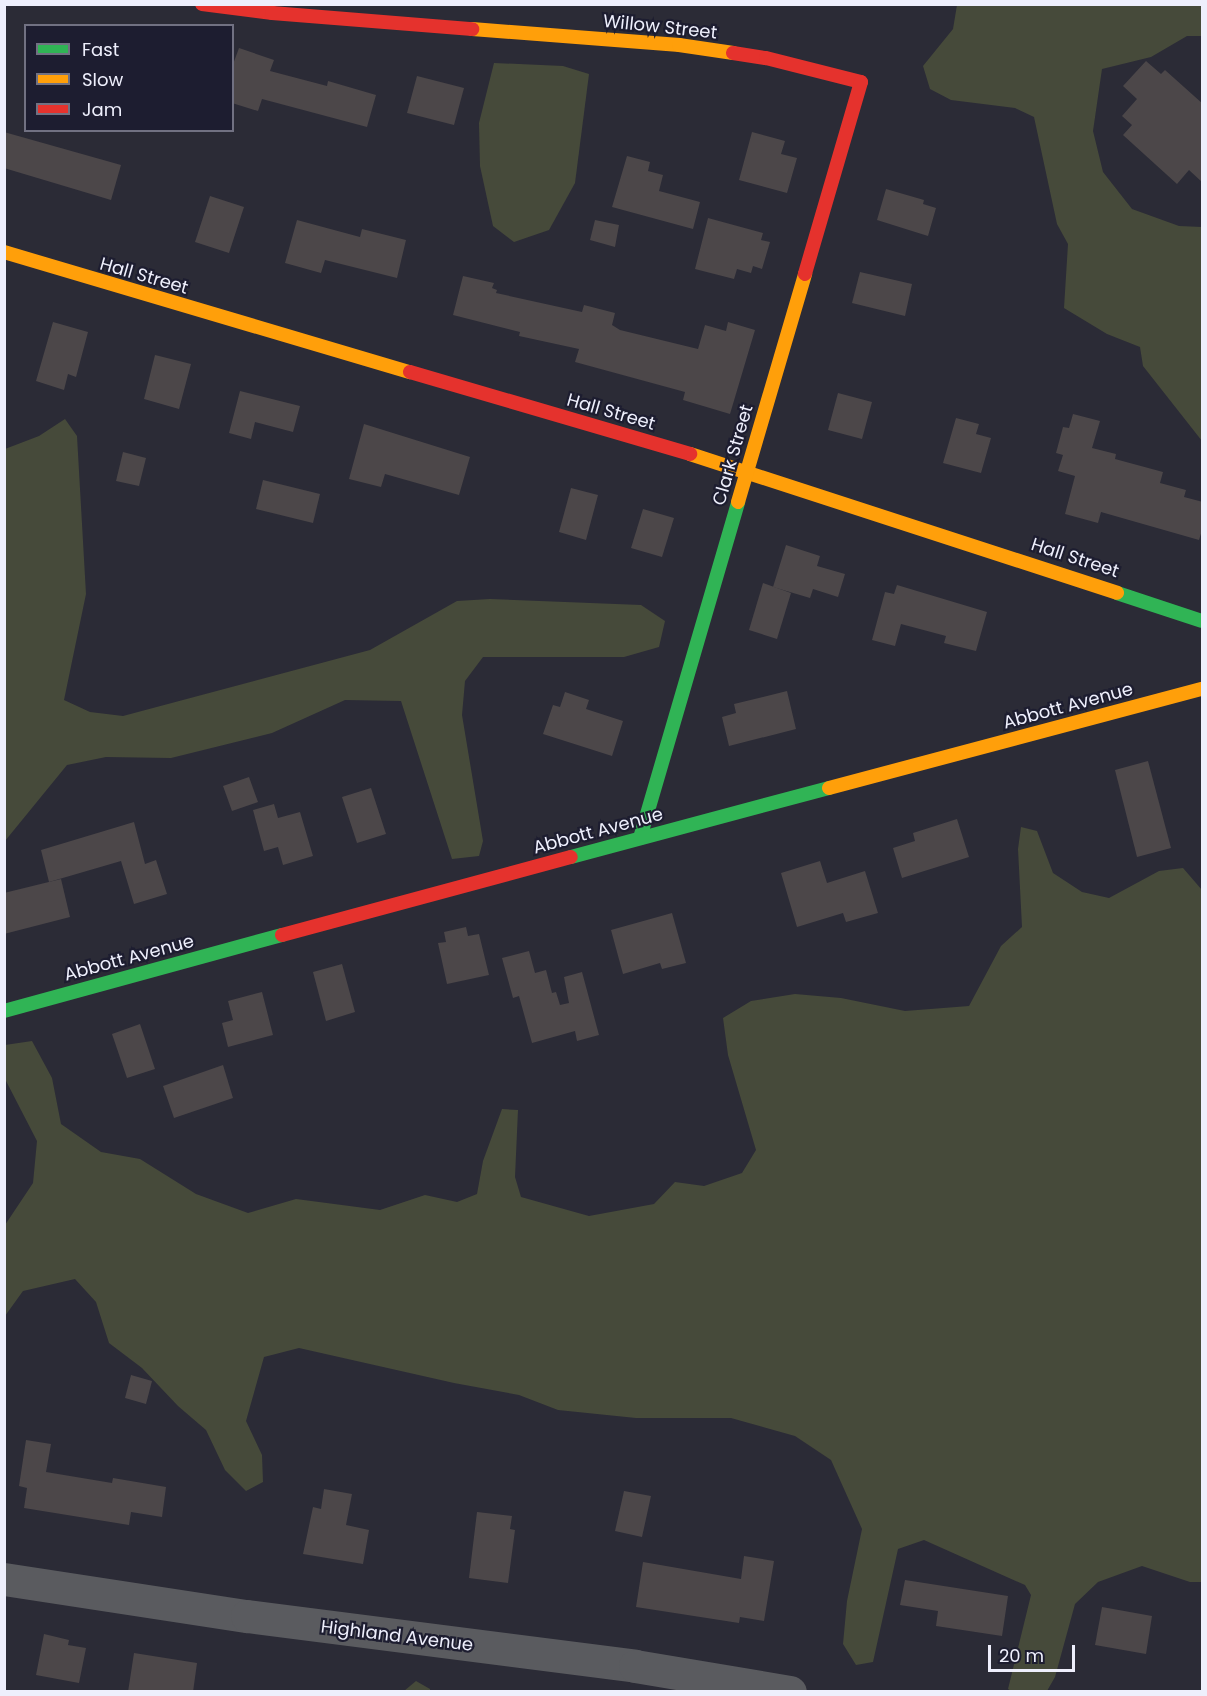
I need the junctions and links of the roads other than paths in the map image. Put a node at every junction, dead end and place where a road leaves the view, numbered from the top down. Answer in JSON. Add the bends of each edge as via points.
{"nodes":[{"id":1,"x":202,"y":4,"type":"edge"},
{"id":2,"x":861,"y":82,"type":"joint"},
{"id":3,"x":4,"y":252,"type":"edge"},
{"id":4,"x":747,"y":471,"type":"junction"},
{"id":5,"x":1203,"y":621,"type":"edge"},
{"id":6,"x":1203,"y":689,"type":"edge"},
{"id":7,"x":640,"y":838,"type":"junction"},
{"id":8,"x":4,"y":1011,"type":"edge"},
{"id":9,"x":4,"y":1579,"type":"edge"},
{"id":10,"x":790,"y":1692,"type":"edge"}],
"edges":[{"from":1,"to":2,"type":"street","name":"Willow Street","via":[[679,45],[766,58]]},
{"from":2,"to":4,"type":"street","name":"Clark Street"},
{"from":3,"to":4,"type":"street","name":"Hall Street"},
{"from":4,"to":5,"type":"street","name":"Hall Street"},
{"from":4,"to":7,"type":"street","name":"Clark Street"},
{"from":6,"to":7,"type":"street","name":"Abbott Avenue"},
{"from":7,"to":8,"type":"street","name":"Abbott Avenue"},
{"from":9,"to":10,"type":"street","name":"Highland Avenue","via":[[247,1616],[635,1666]]}]}
